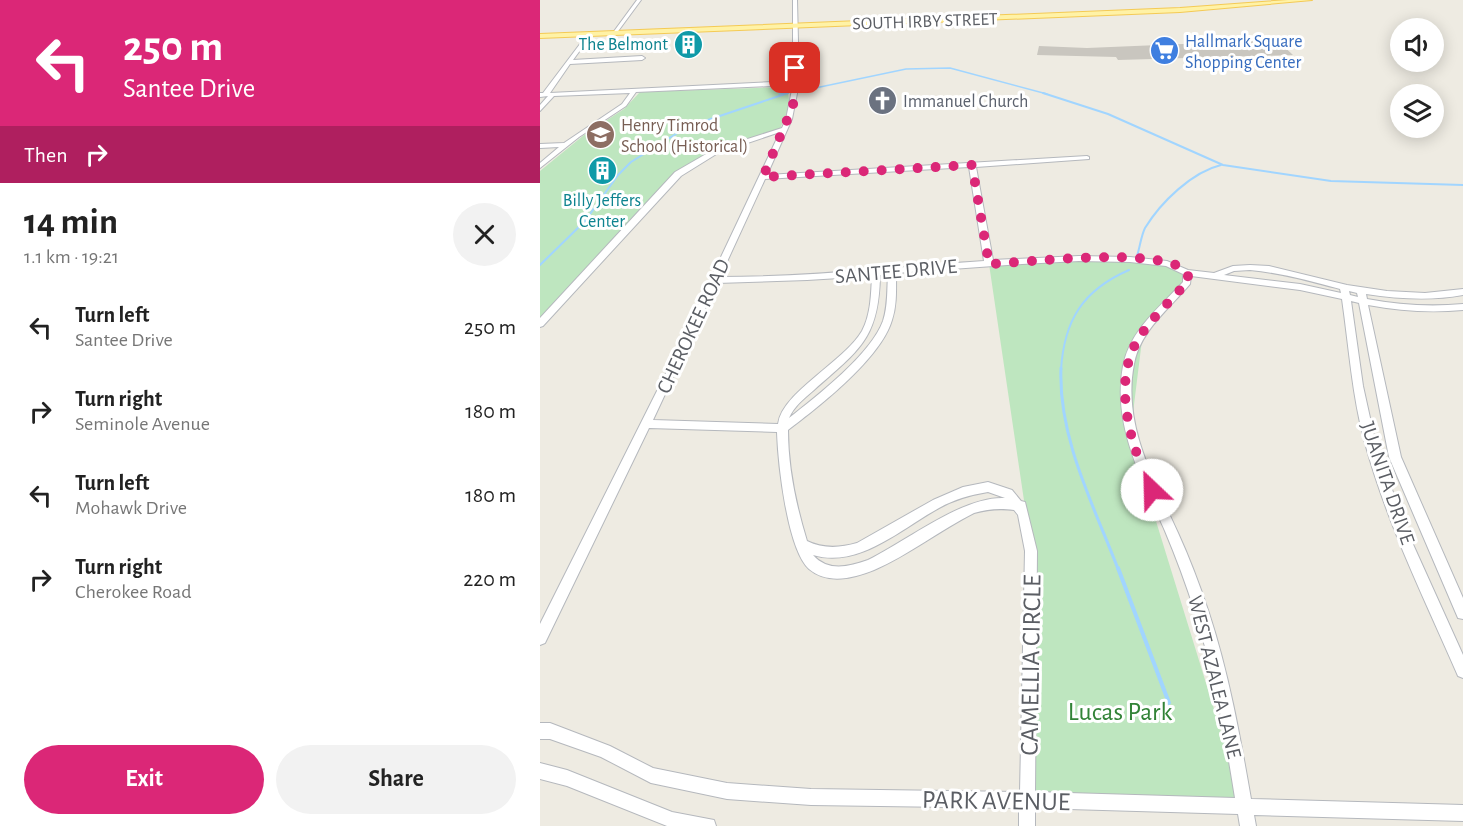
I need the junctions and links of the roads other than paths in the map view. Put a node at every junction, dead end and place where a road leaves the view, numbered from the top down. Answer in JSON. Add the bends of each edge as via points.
{"nodes":[{"id":1,"x":639,"y":0,"type":"edge"},
{"id":2,"x":795,"y":0,"type":"edge"},
{"id":3,"x":1309,"y":0,"type":"edge"},
{"id":4,"x":794,"y":26,"type":"junction"},
{"id":5,"x":614,"y":33,"type":"junction"},
{"id":6,"x":589,"y":34,"type":"junction"},
{"id":7,"x":540,"y":36,"type":"edge"},
{"id":8,"x":642,"y":58,"type":"dead end"},
{"id":9,"x":571,"y":62,"type":"junction"},
{"id":10,"x":796,"y":83,"type":"junction"},
{"id":11,"x":635,"y":90,"type":"junction"},
{"id":12,"x":546,"y":95,"type":"edge"},
{"id":13,"x":540,"y":109,"type":"edge"},
{"id":14,"x":784,"y":129,"type":"junction"},
{"id":15,"x":564,"y":145,"type":"junction"},
{"id":16,"x":540,"y":146,"type":"edge"},
{"id":17,"x":1087,"y":158,"type":"dead end"},
{"id":18,"x":972,"y":165,"type":"junction"},
{"id":19,"x":540,"y":166,"type":"edge"},
{"id":20,"x":763,"y":177,"type":"junction"},
{"id":21,"x":989,"y":264,"type":"junction"},
{"id":22,"x":892,"y":270,"type":"junction"},
{"id":23,"x":876,"y":272,"type":"junction"},
{"id":24,"x":1187,"y":273,"type":"junction"},
{"id":25,"x":715,"y":280,"type":"junction"},
{"id":26,"x":1463,"y":292,"type":"edge"},
{"id":27,"x":1345,"y":293,"type":"junction"},
{"id":28,"x":1363,"y":297,"type":"junction"},
{"id":29,"x":1463,"y":307,"type":"edge"},
{"id":30,"x":540,"y":324,"type":"edge"},
{"id":31,"x":646,"y":424,"type":"junction"},
{"id":32,"x":783,"y":428,"type":"junction"},
{"id":33,"x":1021,"y":506,"type":"junction"},
{"id":34,"x":803,"y":545,"type":"junction"},
{"id":35,"x":1463,"y":613,"type":"edge"},
{"id":36,"x":540,"y":638,"type":"edge"},
{"id":37,"x":1463,"y":671,"type":"edge"},
{"id":38,"x":540,"y":731,"type":"edge"},
{"id":39,"x":540,"y":771,"type":"edge"},
{"id":40,"x":1027,"y":800,"type":"junction"},
{"id":41,"x":1244,"y":807,"type":"junction"},
{"id":42,"x":1463,"y":813,"type":"edge"},
{"id":43,"x":708,"y":826,"type":"edge"},
{"id":44,"x":1027,"y":826,"type":"edge"},
{"id":45,"x":1248,"y":826,"type":"edge"}],
"edges":[{"from":1,"to":5,"type":"street"},
{"from":2,"to":4,"type":"street","name":"CHEROKEE ROAD"},
{"from":3,"to":4,"type":"main road","name":"SOUTH IRBY STREET","via":[[1189,10]]},
{"from":4,"to":5,"type":"main road","name":"SOUTH IRBY STREET"},
{"from":4,"to":10,"type":"street","name":"CHEROKEE ROAD"},
{"from":5,"to":6,"type":"main road","name":"SOUTH IRBY STREET"},
{"from":6,"to":7,"type":"main road","name":"SOUTH IRBY STREET"},
{"from":6,"to":9,"type":"street"},
{"from":8,"to":9,"type":"street"},
{"from":9,"to":12,"type":"street"},
{"from":10,"to":11,"type":"street"},
{"from":10,"to":14,"type":"street","name":"CHEROKEE ROAD"},
{"from":11,"to":12,"type":"street"},
{"from":11,"to":15,"type":"street","via":[[624,105]]},
{"from":12,"to":13,"type":"street"},
{"from":14,"to":20,"type":"street","name":"CHEROKEE ROAD"},
{"from":14,"to":30,"type":"street","via":[[726,146],[678,174]]},
{"from":15,"to":16,"type":"street"},
{"from":15,"to":19,"type":"street"},
{"from":17,"to":18,"type":"street"},
{"from":18,"to":20,"type":"street"},
{"from":18,"to":21,"type":"street"},
{"from":20,"to":25,"type":"street","name":"CHEROKEE ROAD"},
{"from":21,"to":22,"type":"street","name":"SANTEE DRIVE"},
{"from":21,"to":24,"type":"street","name":"SANTEE DRIVE","via":[[1121,258],[1168,262]]},
{"from":22,"to":23,"type":"street","name":"SANTEE DRIVE"},
{"from":22,"to":32,"type":"street","via":[[889,312],[879,339],[803,414]]},
{"from":23,"to":25,"type":"street","name":"SANTEE DRIVE"},
{"from":23,"to":32,"type":"street","via":[[876,306],[864,337],[797,400],[784,417]]},
{"from":24,"to":27,"type":"street","name":"SANTEE DRIVE"},
{"from":24,"to":41,"type":"street","name":"WEST AZALEA LANE","via":[[1187,282],[1143,332],[1131,355],[1127,375],[1128,420],[1142,470],[1183,558],[1211,640]]},
{"from":25,"to":31,"type":"street","name":"CHEROKEE ROAD"},
{"from":26,"to":28,"type":"street","name":"SANTEE DRIVE"},
{"from":27,"to":28,"type":"street","name":"SANTEE DRIVE"},
{"from":27,"to":37,"type":"street","name":"JUANITA DRIVE","via":[[1357,389],[1371,446]]},
{"from":28,"to":29,"type":"street","name":"SANTEE DRIVE","via":[[1424,310]]},
{"from":28,"to":35,"type":"street","name":"JUANITA DRIVE","via":[[1395,457]]},
{"from":31,"to":32,"type":"street"},
{"from":31,"to":36,"type":"street","name":"CHEROKEE ROAD"},
{"from":32,"to":34,"type":"street","via":[[790,495]]},
{"from":33,"to":34,"type":"street","via":[[1005,492],[975,488],[951,496],[861,547],[825,553]]},
{"from":33,"to":34,"type":"street","via":[[998,503],[975,508],[873,564],[844,572],[833,573],[813,564]]},
{"from":33,"to":40,"type":"street","name":"CAMELLIA CIRCLE","via":[[1029,523],[1031,551]]},
{"from":38,"to":40,"type":"street","name":"PARK AVENUE","via":[[605,751],[651,774],[727,791],[811,797]]},
{"from":39,"to":43,"type":"street","via":[[672,820]]},
{"from":40,"to":41,"type":"street","name":"PARK AVENUE"},
{"from":40,"to":44,"type":"street","name":"CAMELLIA CIRCLE"},
{"from":41,"to":42,"type":"street","name":"PARK AVENUE"},
{"from":41,"to":45,"type":"street","name":"WEST AZALEA LANE"}]}
